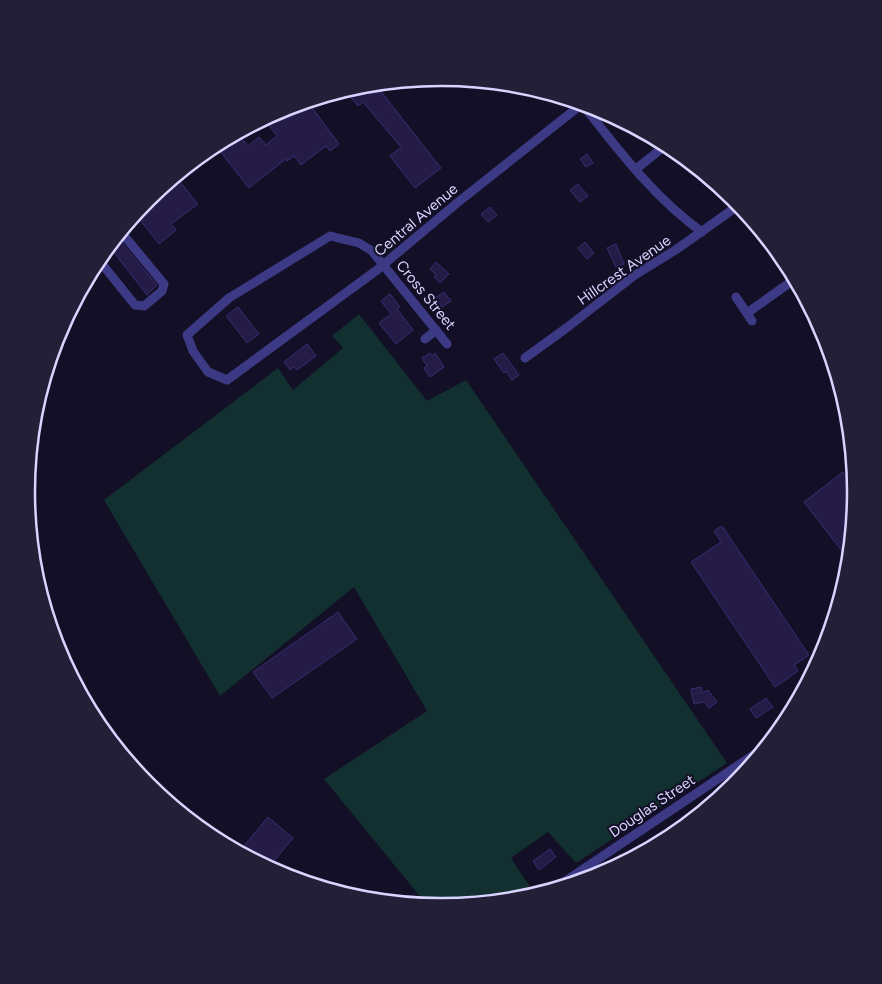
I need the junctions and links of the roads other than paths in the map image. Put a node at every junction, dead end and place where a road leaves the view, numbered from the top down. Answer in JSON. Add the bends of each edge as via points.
{"nodes":[{"id":1,"x":575,"y":109,"type":"edge"},
{"id":2,"x":591,"y":115,"type":"edge"},
{"id":3,"x":659,"y":149,"type":"edge"},
{"id":4,"x":636,"y":169,"type":"junction"},
{"id":5,"x":732,"y":210,"type":"edge"},
{"id":6,"x":702,"y":232,"type":"junction"},
{"id":7,"x":125,"y":238,"type":"edge"},
{"id":8,"x":384,"y":264,"type":"junction"},
{"id":9,"x":103,"y":266,"type":"edge"},
{"id":10,"x":790,"y":284,"type":"edge"},
{"id":11,"x":736,"y":297,"type":"dead end"},
{"id":12,"x":436,"y":330,"type":"junction"},
{"id":13,"x":425,"y":339,"type":"dead end"},
{"id":14,"x":447,"y":344,"type":"dead end"},
{"id":15,"x":264,"y":351,"type":"joint"},
{"id":16,"x":525,"y":358,"type":"dead end"},
{"id":17,"x":746,"y":760,"type":"edge"},
{"id":18,"x":574,"y":875,"type":"edge"}],
"edges":[{"from":1,"to":8,"type":"street","name":"Central Avenue"},
{"from":2,"to":4,"type":"street"},
{"from":3,"to":4,"type":"street"},
{"from":4,"to":6,"type":"street","via":[[678,213]]},
{"from":5,"to":6,"type":"street","name":"Hillcrest Avenue"},
{"from":6,"to":16,"type":"street","name":"Hillcrest Avenue","via":[[633,277]]},
{"from":7,"to":9,"type":"street","via":[[164,284],[162,291],[144,306],[134,305]]},
{"from":8,"to":12,"type":"street","name":"Cross Street"},
{"from":8,"to":15,"type":"street","name":"Central Avenue"},
{"from":8,"to":15,"type":"street","name":"Cross Street","via":[[359,243],[330,236],[229,298],[187,335],[193,351],[208,372],[226,380]]},
{"from":10,"to":11,"type":"street","via":[[750,317]]},
{"from":12,"to":13,"type":"street"},
{"from":12,"to":14,"type":"street","name":"Cross Street"},
{"from":17,"to":18,"type":"street","name":"Douglas Street"}]}
